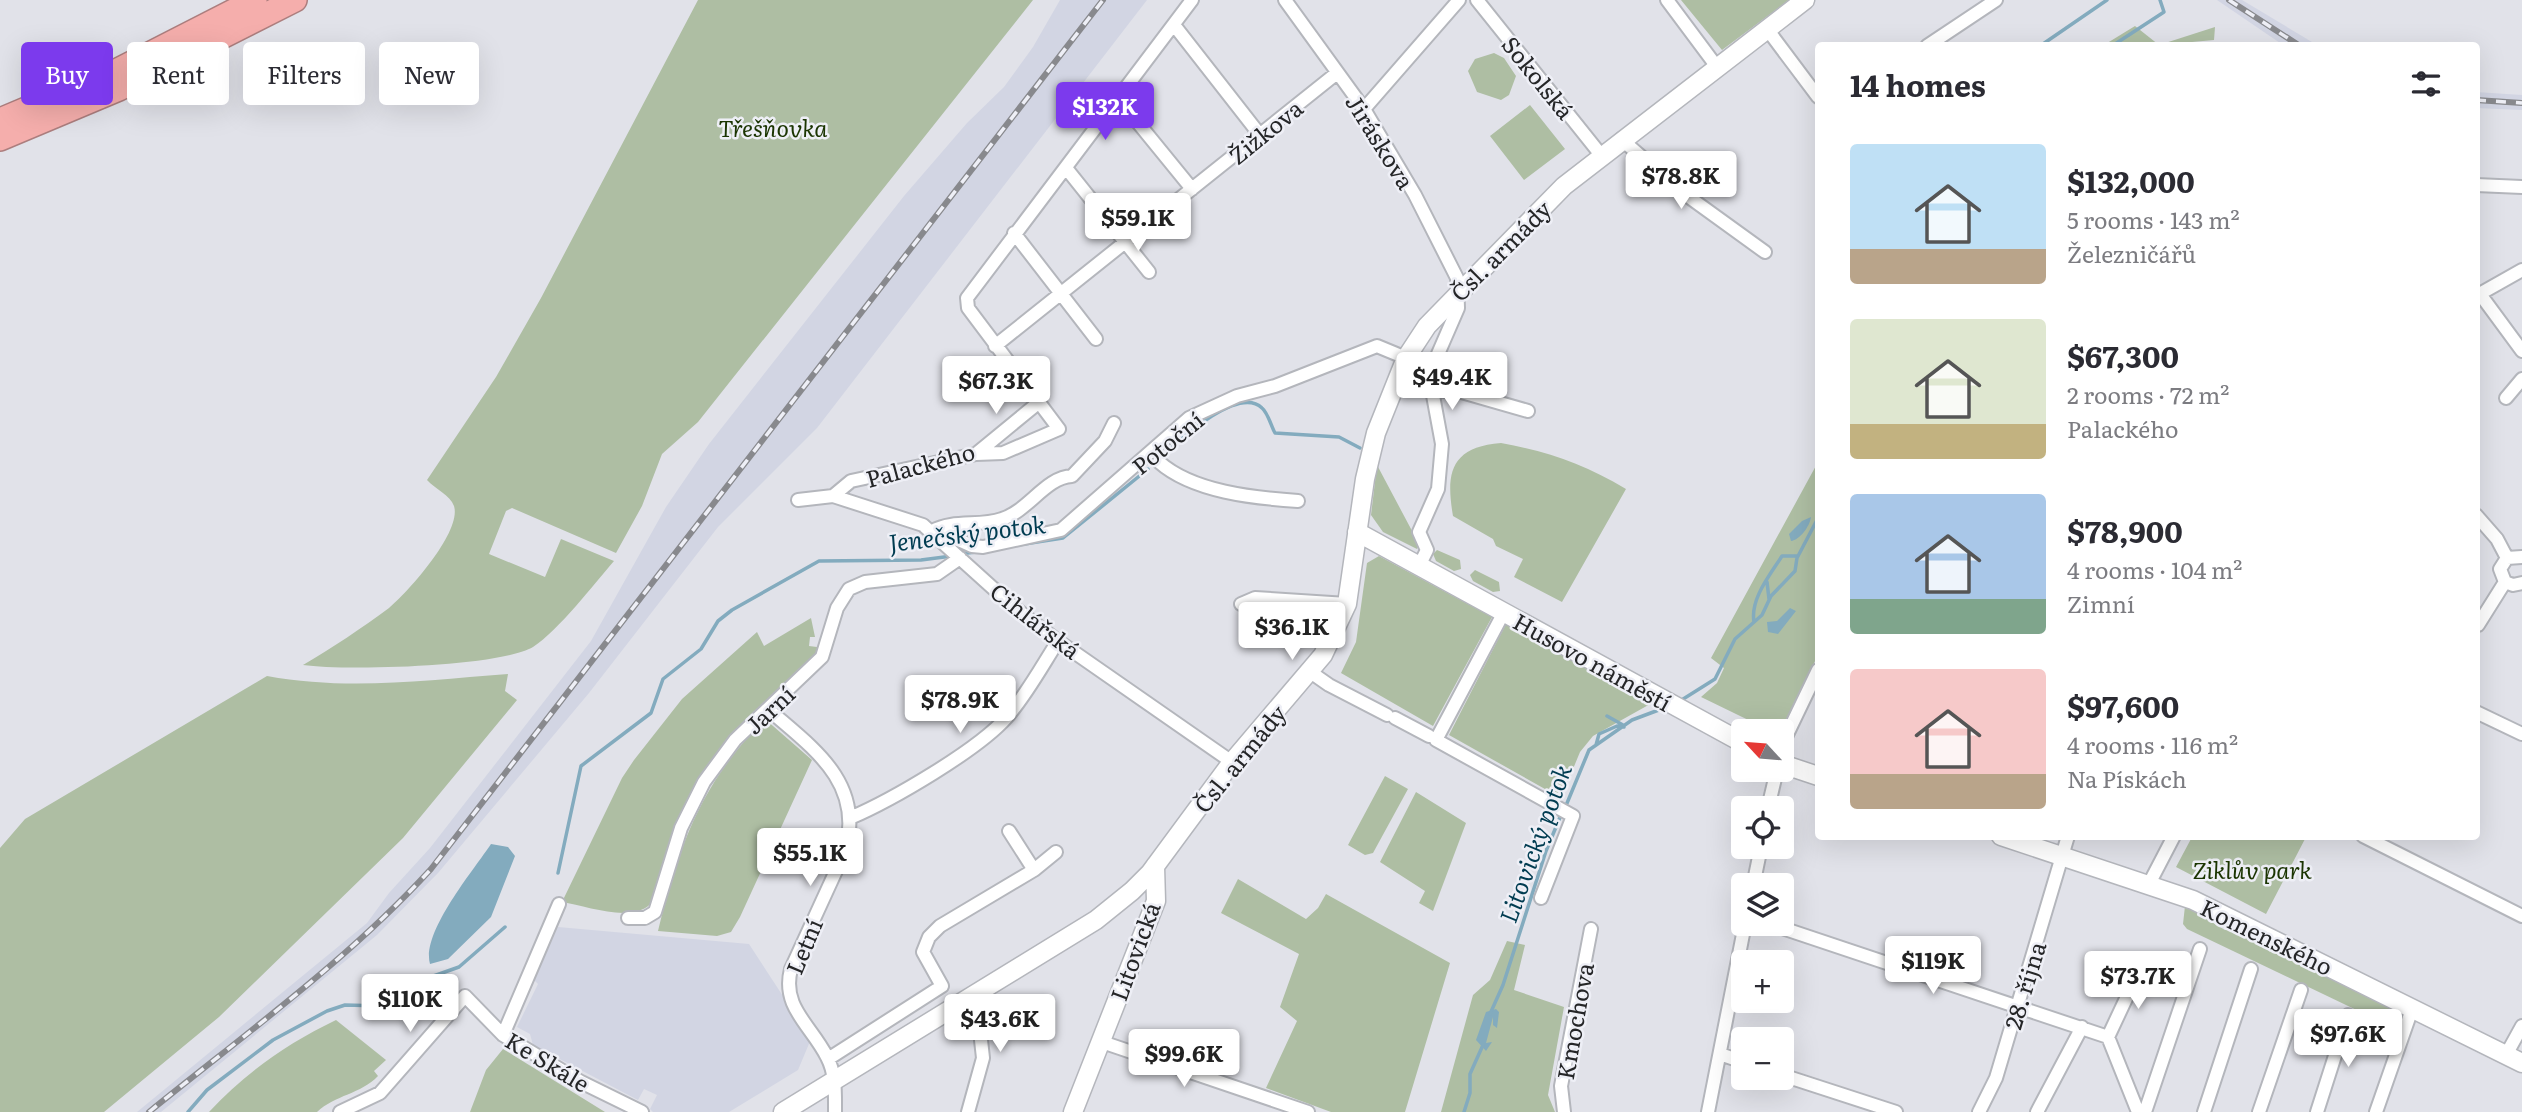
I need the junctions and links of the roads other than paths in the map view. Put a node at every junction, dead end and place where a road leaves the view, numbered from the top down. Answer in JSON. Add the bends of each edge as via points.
{"nodes":[{"id":1,"x":256,"y":0,"type":"edge"},
{"id":2,"x":295,"y":0,"type":"edge"},
{"id":3,"x":1192,"y":0,"type":"edge"},
{"id":4,"x":1285,"y":0,"type":"edge"},
{"id":5,"x":1459,"y":0,"type":"edge"},
{"id":6,"x":1477,"y":0,"type":"edge"},
{"id":7,"x":1667,"y":0,"type":"edge"},
{"id":8,"x":1803,"y":0,"type":"edge"},
{"id":9,"x":1996,"y":0,"type":"edge"},
{"id":10,"x":1174,"y":25,"type":"junction"},
{"id":11,"x":1767,"y":29,"type":"junction"},
{"id":12,"x":1933,"y":42,"type":"edge"},
{"id":13,"x":1717,"y":66,"type":"junction"},
{"id":14,"x":1337,"y":73,"type":"junction"},
{"id":15,"x":1815,"y":92,"type":"edge"},
{"id":16,"x":1117,"y":97,"type":"junction"},
{"id":17,"x":1364,"y":109,"type":"junction"},
{"id":18,"x":0,"y":120,"type":"edge"},
{"id":19,"x":1260,"y":135,"type":"junction"},
{"id":20,"x":0,"y":139,"type":"edge"},
{"id":21,"x":1621,"y":139,"type":"junction"},
{"id":22,"x":1601,"y":155,"type":"junction"},
{"id":23,"x":1066,"y":168,"type":"junction"},
{"id":24,"x":2480,"y":185,"type":"edge"},
{"id":25,"x":2522,"y":187,"type":"edge"},
{"id":26,"x":1192,"y":189,"type":"junction"},
{"id":27,"x":1014,"y":233,"type":"junction"},
{"id":28,"x":1125,"y":241,"type":"junction"},
{"id":29,"x":1765,"y":252,"type":"dead end"},
{"id":30,"x":2522,"y":270,"type":"edge"},
{"id":31,"x":1149,"y":272,"type":"dead end"},
{"id":32,"x":1460,"y":291,"type":"junction"},
{"id":33,"x":1061,"y":294,"type":"junction"},
{"id":34,"x":2480,"y":294,"type":"edge"},
{"id":35,"x":2480,"y":298,"type":"edge"},
{"id":36,"x":1096,"y":339,"type":"dead end"},
{"id":37,"x":995,"y":345,"type":"junction"},
{"id":38,"x":2522,"y":351,"type":"edge"},
{"id":39,"x":1406,"y":358,"type":"junction"},
{"id":40,"x":2522,"y":379,"type":"edge"},
{"id":41,"x":1432,"y":390,"type":"junction"},
{"id":42,"x":2506,"y":398,"type":"dead end"},
{"id":43,"x":1042,"y":408,"type":"junction"},
{"id":44,"x":1528,"y":411,"type":"dead end"},
{"id":45,"x":1114,"y":423,"type":"dead end"},
{"id":46,"x":975,"y":454,"type":"junction"},
{"id":47,"x":1159,"y":462,"type":"dead end"},
{"id":48,"x":833,"y":496,"type":"junction"},
{"id":49,"x":798,"y":500,"type":"dead end"},
{"id":50,"x":1298,"y":500,"type":"dead end"},
{"id":51,"x":2480,"y":520,"type":"edge"},
{"id":52,"x":1357,"y":532,"type":"junction"},
{"id":53,"x":935,"y":535,"type":"junction"},
{"id":54,"x":957,"y":555,"type":"junction"},
{"id":55,"x":2522,"y":557,"type":"edge"},
{"id":56,"x":2507,"y":558,"type":"junction"},
{"id":57,"x":1419,"y":566,"type":"junction"},
{"id":58,"x":2505,"y":582,"type":"junction"},
{"id":59,"x":2521,"y":584,"type":"edge"},
{"id":60,"x":1241,"y":604,"type":"dead end"},
{"id":61,"x":1347,"y":604,"type":"junction"},
{"id":62,"x":1504,"y":612,"type":"junction"},
{"id":63,"x":2480,"y":622,"type":"edge"},
{"id":64,"x":1058,"y":641,"type":"junction"},
{"id":65,"x":1309,"y":671,"type":"junction"},
{"id":66,"x":1815,"y":676,"type":"edge"},
{"id":67,"x":769,"y":710,"type":"junction"},
{"id":68,"x":2480,"y":714,"type":"edge"},
{"id":69,"x":1794,"y":720,"type":"edge"},
{"id":70,"x":2522,"y":734,"type":"edge"},
{"id":71,"x":1429,"y":736,"type":"dead end"},
{"id":72,"x":1731,"y":737,"type":"edge"},
{"id":73,"x":1232,"y":762,"type":"junction"},
{"id":74,"x":1794,"y":768,"type":"edge"},
{"id":75,"x":1815,"y":775,"type":"edge"},
{"id":76,"x":850,"y":818,"type":"junction"},
{"id":77,"x":1009,"y":831,"type":"dead end"},
{"id":78,"x":2013,"y":840,"type":"edge"},
{"id":79,"x":2067,"y":840,"type":"edge"},
{"id":80,"x":2172,"y":840,"type":"edge"},
{"id":81,"x":2371,"y":840,"type":"edge"},
{"id":82,"x":1056,"y":852,"type":"dead end"},
{"id":83,"x":2063,"y":856,"type":"junction"},
{"id":84,"x":1155,"y":866,"type":"junction"},
{"id":85,"x":1034,"y":870,"type":"junction"},
{"id":86,"x":2149,"y":884,"type":"junction"},
{"id":87,"x":1541,"y":898,"type":"dead end"},
{"id":88,"x":1123,"y":899,"type":"junction"},
{"id":89,"x":559,"y":904,"type":"dead end"},
{"id":90,"x":1151,"y":915,"type":"junction"},
{"id":91,"x":2522,"y":916,"type":"edge"},
{"id":92,"x":628,"y":918,"type":"dead end"},
{"id":93,"x":1591,"y":929,"type":"dead end"},
{"id":94,"x":1794,"y":932,"type":"edge"},
{"id":95,"x":1743,"y":936,"type":"edge"},
{"id":96,"x":2200,"y":949,"type":"dead end"},
{"id":97,"x":2250,"y":969,"type":"dead end"},
{"id":98,"x":2139,"y":971,"type":"dead end"},
{"id":99,"x":2301,"y":990,"type":"dead end"},
{"id":100,"x":962,"y":1003,"type":"junction"},
{"id":101,"x":2018,"y":1006,"type":"junction"},
{"id":102,"x":2412,"y":1009,"type":"junction"},
{"id":103,"x":2348,"y":1015,"type":"dead end"},
{"id":104,"x":2522,"y":1026,"type":"edge"},
{"id":105,"x":2082,"y":1027,"type":"junction"},
{"id":106,"x":503,"y":1035,"type":"junction"},
{"id":107,"x":2108,"y":1037,"type":"junction"},
{"id":108,"x":1100,"y":1041,"type":"junction"},
{"id":109,"x":1720,"y":1054,"type":"junction"},
{"id":110,"x":1731,"y":1058,"type":"edge"},
{"id":111,"x":828,"y":1059,"type":"junction"},
{"id":112,"x":2514,"y":1059,"type":"edge"},
{"id":113,"x":1794,"y":1078,"type":"edge"},
{"id":114,"x":835,"y":1081,"type":"junction"},
{"id":115,"x":340,"y":1112,"type":"edge"},
{"id":116,"x":642,"y":1112,"type":"edge"},
{"id":117,"x":783,"y":1112,"type":"edge"},
{"id":118,"x":835,"y":1112,"type":"edge"},
{"id":119,"x":968,"y":1112,"type":"edge"},
{"id":120,"x":1073,"y":1112,"type":"edge"},
{"id":121,"x":1308,"y":1112,"type":"edge"},
{"id":122,"x":1564,"y":1112,"type":"edge"},
{"id":123,"x":1708,"y":1112,"type":"edge"},
{"id":124,"x":1896,"y":1112,"type":"edge"},
{"id":125,"x":1979,"y":1112,"type":"edge"},
{"id":126,"x":2037,"y":1112,"type":"edge"},
{"id":127,"x":2138,"y":1112,"type":"edge"},
{"id":128,"x":2145,"y":1112,"type":"edge"},
{"id":129,"x":2204,"y":1112,"type":"edge"},
{"id":130,"x":2259,"y":1112,"type":"edge"},
{"id":131,"x":2317,"y":1112,"type":"edge"},
{"id":132,"x":2376,"y":1112,"type":"edge"}],
"edges":[{"from":1,"to":18,"type":"highway","via":[[116,71]]},
{"from":2,"to":20,"type":"highway","via":[[119,89]]},
{"from":3,"to":10,"type":"street"},
{"from":4,"to":14,"type":"street","name":"Jiráskova"},
{"from":5,"to":17,"type":"street"},
{"from":6,"to":22,"type":"street","name":"Sokolská"},
{"from":7,"to":13,"type":"street"},
{"from":8,"to":11,"type":"main road","name":"Čsl. armády"},
{"from":9,"to":12,"type":"street"},
{"from":10,"to":16,"type":"street"},
{"from":10,"to":19,"type":"street"},
{"from":11,"to":13,"type":"main road","name":"Čsl. armády"},
{"from":11,"to":15,"type":"street"},
{"from":13,"to":21,"type":"main road","name":"Čsl. armády"},
{"from":14,"to":17,"type":"street","name":"Jiráskova"},
{"from":14,"to":19,"type":"street","name":"Žižkova"},
{"from":16,"to":23,"type":"street"},
{"from":16,"to":26,"type":"street"},
{"from":17,"to":32,"type":"street","name":"Jiráskova","via":[[1415,195]]},
{"from":19,"to":26,"type":"street","name":"Žižkova"},
{"from":21,"to":22,"type":"main road","name":"Čsl. armády"},
{"from":21,"to":29,"type":"street","via":[[1682,192]]},
{"from":22,"to":32,"type":"main road","name":"Čsl. armády","via":[[1550,199]]},
{"from":23,"to":27,"type":"street"},
{"from":23,"to":28,"type":"street"},
{"from":24,"to":25,"type":"street"},
{"from":26,"to":28,"type":"street","name":"Žižkova"},
{"from":27,"to":33,"type":"street"},
{"from":27,"to":37,"type":"street","via":[[965,302]]},
{"from":28,"to":31,"type":"street"},
{"from":28,"to":33,"type":"street","name":"Žižkova"},
{"from":30,"to":34,"type":"street"},
{"from":32,"to":39,"type":"main road","name":"Čsl. armády","via":[[1427,326]]},
{"from":32,"to":41,"type":"street","via":[[1455,318],[1438,354]]},
{"from":33,"to":36,"type":"street"},
{"from":33,"to":37,"type":"street","name":"Žižkova"},
{"from":35,"to":38,"type":"street"},
{"from":37,"to":43,"type":"street"},
{"from":39,"to":52,"type":"main road","name":"Čsl. armády","via":[[1376,433]]},
{"from":39,"to":53,"type":"street","name":"Potoční","via":[[1377,346],[1189,418],[1060,530],[983,547],[948,534]]},
{"from":40,"to":42,"type":"street"},
{"from":41,"to":44,"type":"street","via":[[1458,391]]},
{"from":41,"to":57,"type":"street","via":[[1442,444],[1438,489],[1419,532],[1427,550]]},
{"from":43,"to":46,"type":"street","name":"Palackého"},
{"from":43,"to":46,"type":"street","via":[[1059,429],[1003,453]]},
{"from":45,"to":53,"type":"street","via":[[1105,441],[1072,476],[1062,477],[1020,509],[1002,519],[943,525]]},
{"from":46,"to":48,"type":"street","name":"Palackého","via":[[851,481]]},
{"from":47,"to":50,"type":"street","via":[[1172,473],[1211,486]]},
{"from":48,"to":49,"type":"street"},
{"from":48,"to":53,"type":"street","name":"Cihlářská","via":[[923,526]]},
{"from":51,"to":56,"type":"street"},
{"from":52,"to":57,"type":"main road","name":"Husovo náměstí"},
{"from":52,"to":61,"type":"main road","name":"Čsl. armády"},
{"from":53,"to":54,"type":"street","name":"Cihlářská"},
{"from":54,"to":64,"type":"street","name":"Cihlářská"},
{"from":54,"to":67,"type":"street","name":"Jarní","via":[[937,573],[865,582],[849,589],[836,608],[822,657]]},
{"from":55,"to":56,"type":"street"},
{"from":56,"to":58,"type":"street","via":[[2500,569]]},
{"from":57,"to":62,"type":"main road","name":"Husovo náměstí"},
{"from":58,"to":59,"type":"street"},
{"from":58,"to":63,"type":"street"},
{"from":60,"to":61,"type":"street","via":[[1255,598]]},
{"from":61,"to":65,"type":"main road","name":"Čsl. armády","via":[[1331,640]]},
{"from":62,"to":72,"type":"main road","name":"Husovo náměstí"},
{"from":62,"to":87,"type":"street","name":"Husovo náměstí","via":[[1436,740],[1570,811],[1573,818]]},
{"from":64,"to":73,"type":"street","name":"Cihlářská"},
{"from":64,"to":76,"type":"street","via":[[995,729],[906,788]]},
{"from":65,"to":71,"type":"street"},
{"from":65,"to":73,"type":"main road","name":"Čsl. armády"},
{"from":66,"to":69,"type":"street"},
{"from":67,"to":76,"type":"street","name":"Letní","via":[[832,768],[844,788]]},
{"from":67,"to":92,"type":"street","name":"Jarní","via":[[735,740],[704,782],[681,828],[654,912],[645,918]]},
{"from":68,"to":70,"type":"street"},
{"from":73,"to":84,"type":"main road","name":"Čsl. armády"},
{"from":74,"to":75,"type":"main road"},
{"from":76,"to":111,"type":"street","name":"Letní","via":[[846,849],[787,983],[788,997]]},
{"from":77,"to":85,"type":"street"},
{"from":78,"to":83,"type":"main road","name":"Komenského"},
{"from":79,"to":83,"type":"street","name":"28. října"},
{"from":80,"to":86,"type":"street"},
{"from":81,"to":91,"type":"street"},
{"from":82,"to":85,"type":"street"},
{"from":83,"to":86,"type":"main road","name":"Komenského"},
{"from":83,"to":101,"type":"street","name":"28. října"},
{"from":84,"to":88,"type":"main road","name":"Čsl. armády"},
{"from":84,"to":90,"type":"main road","name":"Litovická","via":[[1156,901]]},
{"from":85,"to":111,"type":"street","via":[[929,937],[923,951],[942,986]]},
{"from":86,"to":102,"type":"main road","name":"Komenského","via":[[2220,912]]},
{"from":88,"to":90,"type":"main road","via":[[1139,902]]},
{"from":88,"to":100,"type":"main road","name":"Čsl. armády"},
{"from":89,"to":106,"type":"street"},
{"from":90,"to":108,"type":"main road","name":"Litovická"},
{"from":93,"to":122,"type":"street","name":"Kmochova","via":[[1562,1086]]},
{"from":94,"to":101,"type":"street"},
{"from":95,"to":109,"type":"street"},
{"from":96,"to":128,"type":"street"},
{"from":97,"to":129,"type":"street"},
{"from":98,"to":107,"type":"street"},
{"from":99,"to":130,"type":"street"},
{"from":100,"to":114,"type":"main road","name":"Čsl. armády"},
{"from":100,"to":119,"type":"street","via":[[980,1031],[984,1058]]},
{"from":101,"to":105,"type":"street"},
{"from":101,"to":125,"type":"street","name":"28. října","via":[[1996,1078]]},
{"from":102,"to":112,"type":"main road","name":"Komenského"},
{"from":102,"to":132,"type":"street"},
{"from":103,"to":131,"type":"street"},
{"from":104,"to":112,"type":"street"},
{"from":105,"to":107,"type":"street"},
{"from":105,"to":126,"type":"street"},
{"from":106,"to":115,"type":"street","name":"Ke Skále","via":[[465,996],[380,1093]]},
{"from":106,"to":116,"type":"street","name":"Ke Skále"},
{"from":107,"to":127,"type":"street"},
{"from":108,"to":120,"type":"main road","name":"Litovická"},
{"from":108,"to":121,"type":"street"},
{"from":109,"to":110,"type":"street"},
{"from":109,"to":123,"type":"street"},
{"from":111,"to":114,"type":"street","name":"Letní"},
{"from":113,"to":124,"type":"street"},
{"from":114,"to":117,"type":"main road","name":"Čsl. armády"},
{"from":114,"to":118,"type":"street","name":"Letní"}]}
